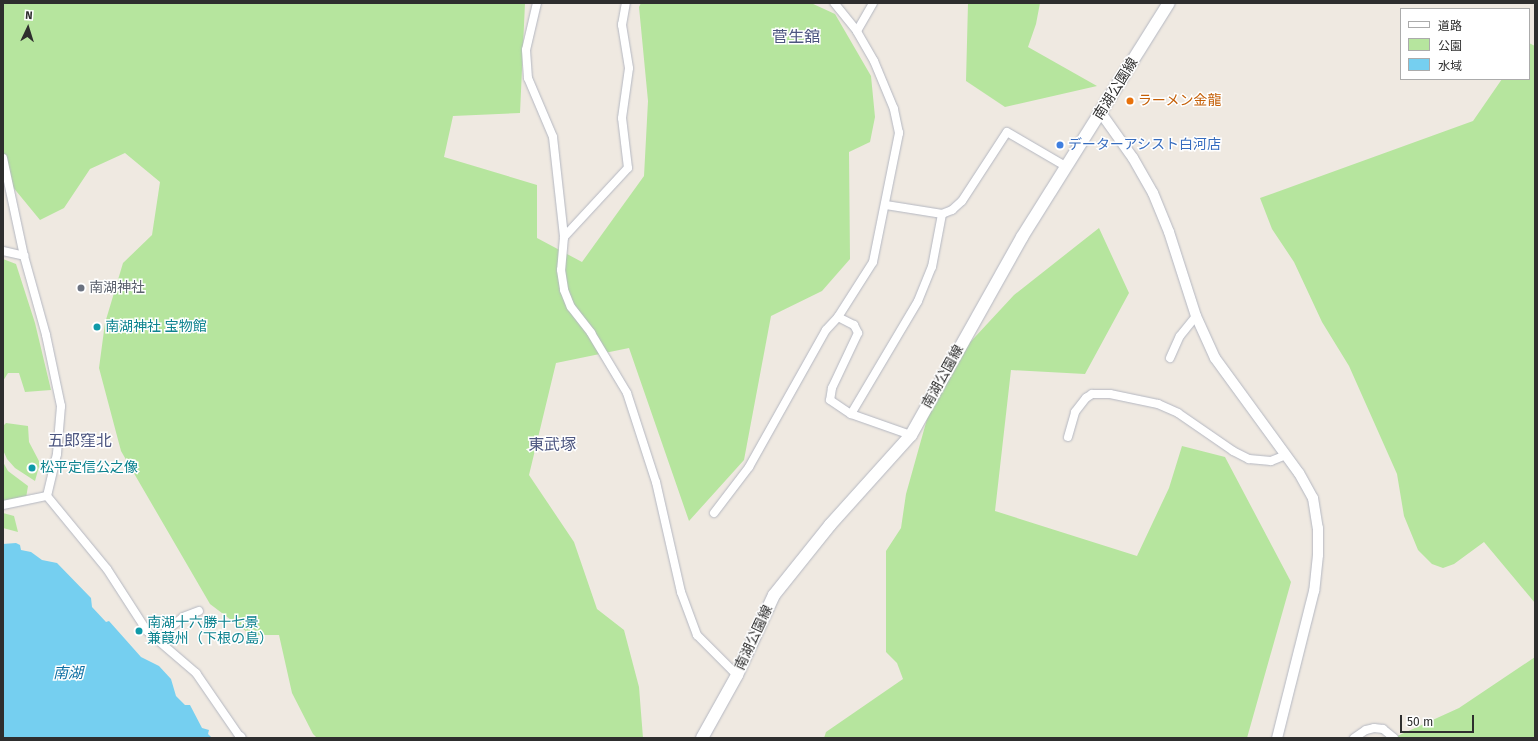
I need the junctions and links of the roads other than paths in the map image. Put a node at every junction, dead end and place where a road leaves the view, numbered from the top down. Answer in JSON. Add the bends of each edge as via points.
{"nodes":[{"id":1,"x":537,"y":3,"type":"edge"},
{"id":2,"x":626,"y":3,"type":"edge"},
{"id":3,"x":834,"y":3,"type":"edge"},
{"id":4,"x":873,"y":3,"type":"edge"},
{"id":5,"x":1169,"y":3,"type":"edge"},
{"id":6,"x":857,"y":31,"type":"junction"},
{"id":7,"x":1101,"y":113,"type":"junction"},
{"id":8,"x":3,"y":158,"type":"edge"},
{"id":9,"x":1067,"y":167,"type":"junction"},
{"id":10,"x":886,"y":206,"type":"junction"},
{"id":11,"x":942,"y":214,"type":"junction"},
{"id":12,"x":564,"y":237,"type":"junction"},
{"id":13,"x":3,"y":251,"type":"edge"},
{"id":14,"x":24,"y":256,"type":"junction"},
{"id":15,"x":1196,"y":316,"type":"junction"},
{"id":16,"x":838,"y":317,"type":"junction"},
{"id":17,"x":1170,"y":358,"type":"dead end"},
{"id":18,"x":851,"y":414,"type":"junction"},
{"id":19,"x":911,"y":435,"type":"junction"},
{"id":20,"x":1068,"y":437,"type":"dead end"},
{"id":21,"x":1286,"y":455,"type":"junction"},
{"id":22,"x":47,"y":496,"type":"junction"},
{"id":23,"x":3,"y":505,"type":"edge"},
{"id":24,"x":714,"y":513,"type":"dead end"},
{"id":25,"x":199,"y":611,"type":"dead end"},
{"id":26,"x":166,"y":631,"type":"dead end"},
{"id":27,"x":737,"y":675,"type":"junction"},
{"id":28,"x":240,"y":737,"type":"edge"},
{"id":29,"x":702,"y":738,"type":"edge"},
{"id":30,"x":1277,"y":738,"type":"edge"},
{"id":31,"x":1354,"y":738,"type":"edge"},
{"id":32,"x":1394,"y":738,"type":"edge"}],
"edges":[{"from":1,"to":12,"type":"street","via":[[526,50],[528,78],[553,137]]},
{"from":2,"to":12,"type":"street","via":[[622,25],[629,68],[622,118],[628,168]]},
{"from":3,"to":6,"type":"street"},
{"from":4,"to":6,"type":"street"},
{"from":5,"to":7,"type":"main road","name":"南湖公園線"},
{"from":6,"to":10,"type":"street","via":[[886,88],[899,133]]},
{"from":7,"to":9,"type":"main road","name":"南湖公園線"},
{"from":7,"to":15,"type":"street","via":[[1134,158],[1153,193],[1169,232]]},
{"from":8,"to":14,"type":"street"},
{"from":9,"to":11,"type":"street","via":[[1007,132],[962,201]]},
{"from":9,"to":19,"type":"main road","name":"南湖公園線","via":[[1022,236]]},
{"from":10,"to":11,"type":"street"},
{"from":10,"to":16,"type":"street","via":[[873,262]]},
{"from":11,"to":18,"type":"street","via":[[932,267],[918,301]]},
{"from":12,"to":27,"type":"street","via":[[561,270],[564,290],[571,307],[627,393],[656,482],[681,592],[694,629]]},
{"from":13,"to":14,"type":"street"},
{"from":14,"to":22,"type":"street","via":[[46,335],[61,406],[57,454]]},
{"from":15,"to":17,"type":"street","via":[[1180,336]]},
{"from":15,"to":21,"type":"street","via":[[1215,358]]},
{"from":16,"to":18,"type":"street","via":[[854,325],[858,333],[832,388],[830,400]]},
{"from":16,"to":24,"type":"street","via":[[826,330],[749,467]]},
{"from":18,"to":19,"type":"street"},
{"from":19,"to":27,"type":"main road","name":"南湖公園線","via":[[830,525],[774,595]]},
{"from":20,"to":21,"type":"street","via":[[1075,412],[1086,398],[1092,394],[1110,394],[1158,404],[1178,413],[1249,459],[1271,461]]},
{"from":21,"to":30,"type":"street","via":[[1312,498],[1317,516],[1318,555],[1314,591]]},
{"from":22,"to":23,"type":"street"},
{"from":22,"to":28,"type":"street","via":[[107,569],[147,632],[196,673]]},
{"from":25,"to":26,"type":"street","via":[[183,617]]},
{"from":27,"to":29,"type":"main road","name":"南湖公園線"},
{"from":31,"to":32,"type":"street","via":[[1374,728],[1383,729]]}]}
